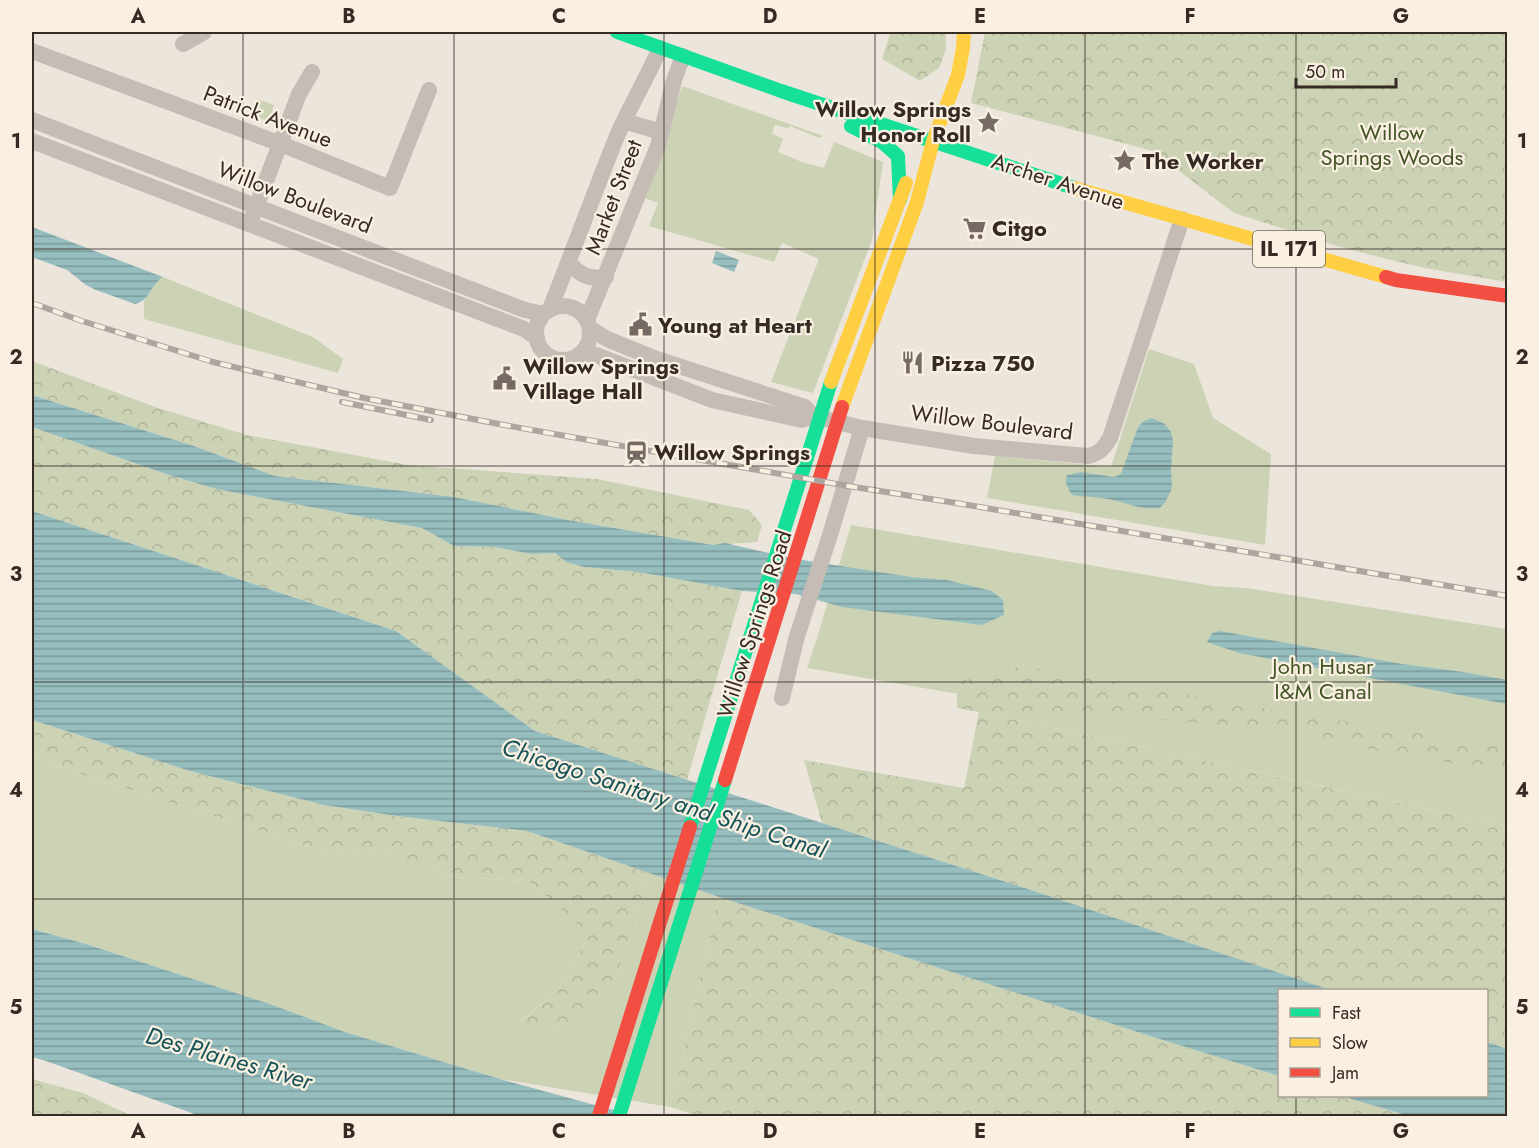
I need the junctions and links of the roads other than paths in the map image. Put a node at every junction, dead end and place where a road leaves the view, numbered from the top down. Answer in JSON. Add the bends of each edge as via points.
{"nodes":[{"id":1,"x":204,"y":32,"type":"edge"},
{"id":2,"x":617,"y":32,"type":"edge"},
{"id":3,"x":964,"y":32,"type":"edge"},
{"id":4,"x":183,"y":44,"type":"dead end"},
{"id":5,"x":660,"y":48,"type":"junction"},
{"id":6,"x":32,"y":51,"type":"edge"},
{"id":7,"x":683,"y":56,"type":"junction"},
{"id":8,"x":312,"y":72,"type":"dead end"},
{"id":9,"x":429,"y":90,"type":"dead end"},
{"id":10,"x":819,"y":103,"type":"junction"},
{"id":11,"x":32,"y":120,"type":"edge"},
{"id":12,"x":624,"y":121,"type":"junction"},
{"id":13,"x":661,"y":132,"type":"junction"},
{"id":14,"x":933,"y":140,"type":"junction"},
{"id":15,"x":32,"y":141,"type":"edge"},
{"id":16,"x":281,"y":144,"type":"junction"},
{"id":17,"x":900,"y":200,"type":"junction"},
{"id":18,"x":256,"y":206,"type":"junction"},
{"id":19,"x":1182,"y":219,"type":"junction"},
{"id":20,"x":249,"y":225,"type":"junction"},
{"id":21,"x":569,"y":261,"type":"junction"},
{"id":22,"x":606,"y":277,"type":"junction"},
{"id":23,"x":1508,"y":296,"type":"edge"},
{"id":24,"x":547,"y":311,"type":"junction"},
{"id":25,"x":589,"y":324,"type":"junction"},
{"id":26,"x":537,"y":338,"type":"junction"},
{"id":27,"x":581,"y":354,"type":"junction"},
{"id":28,"x":813,"y":416,"type":"junction"},
{"id":29,"x":862,"y":428,"type":"junction"},
{"id":30,"x":782,"y":698,"type":"dead end"},
{"id":31,"x":599,"y":1116,"type":"edge"},
{"id":32,"x":618,"y":1116,"type":"edge"}],
"edges":[{"from":1,"to":4,"type":"street"},
{"from":2,"to":5,"type":"main road","name":"Archer Avenue","number":"IL 171"},
{"from":3,"to":14,"type":"main road","name":"Willow Springs Road","via":[[961,68]]},
{"from":5,"to":7,"type":"main road","name":"Archer Avenue","number":"IL 171"},
{"from":5,"to":12,"type":"street","name":"Market Street"},
{"from":6,"to":16,"type":"street","name":"Patrick Avenue"},
{"from":7,"to":10,"type":"main road","name":"Archer Avenue","number":"IL 171"},
{"from":7,"to":13,"type":"street","name":"Market Street"},
{"from":8,"to":16,"type":"street","via":[[299,94]]},
{"from":9,"to":16,"type":"street","name":"Patrick Avenue","via":[[390,188]]},
{"from":10,"to":14,"type":"main road","name":"Archer Avenue","number":"IL 171"},
{"from":10,"to":17,"type":"main road","via":[[898,156]]},
{"from":11,"to":18,"type":"street","name":"Willow Boulevard"},
{"from":12,"to":13,"type":"street","name":"Market Street"},
{"from":12,"to":21,"type":"street","name":"Market Street"},
{"from":13,"to":22,"type":"street","name":"Market Street"},
{"from":14,"to":17,"type":"main road","name":"Willow Springs Road","via":[[910,174]]},
{"from":14,"to":19,"type":"main road","name":"Archer Avenue","number":"IL 171"},
{"from":14,"to":32,"type":"main road","name":"Willow Springs Road","via":[[918,200],[827,453]]},
{"from":15,"to":20,"type":"street","name":"Willow Boulevard"},
{"from":16,"to":18,"type":"street"},
{"from":17,"to":31,"type":"main road","name":"Willow Springs Road","via":[[835,370]]},
{"from":18,"to":20,"type":"street"},
{"from":18,"to":24,"type":"street","name":"Willow Boulevard","via":[[525,310]]},
{"from":19,"to":23,"type":"main road","name":"Archer Avenue","number":"IL 171","via":[[1396,280]]},
{"from":19,"to":29,"type":"street","name":"Willow Boulevard","via":[[1110,438],[1097,453],[1088,456],[1006,450]]},
{"from":20,"to":26,"type":"street","name":"Willow Boulevard","via":[[524,329]]},
{"from":21,"to":22,"type":"street","name":"Market Street","via":[[585,276]]},
{"from":21,"to":24,"type":"street","name":"Market Street"},
{"from":22,"to":25,"type":"street","name":"Market Street"},
{"from":24,"to":25,"type":"street","via":[[558,306],[575,308]]},
{"from":24,"to":26,"type":"street","via":[[536,329]]},
{"from":25,"to":27,"type":"street","via":[[590,338]]},
{"from":25,"to":28,"type":"street","name":"Willow Boulevard","via":[[607,339],[805,407]]},
{"from":26,"to":27,"type":"street","via":[[546,354],[554,358],[563,360]]},
{"from":27,"to":28,"type":"street","name":"Willow Boulevard","via":[[596,355],[712,400],[802,420]]},
{"from":28,"to":29,"type":"street","name":"Willow Boulevard"},
{"from":29,"to":30,"type":"street"}]}
